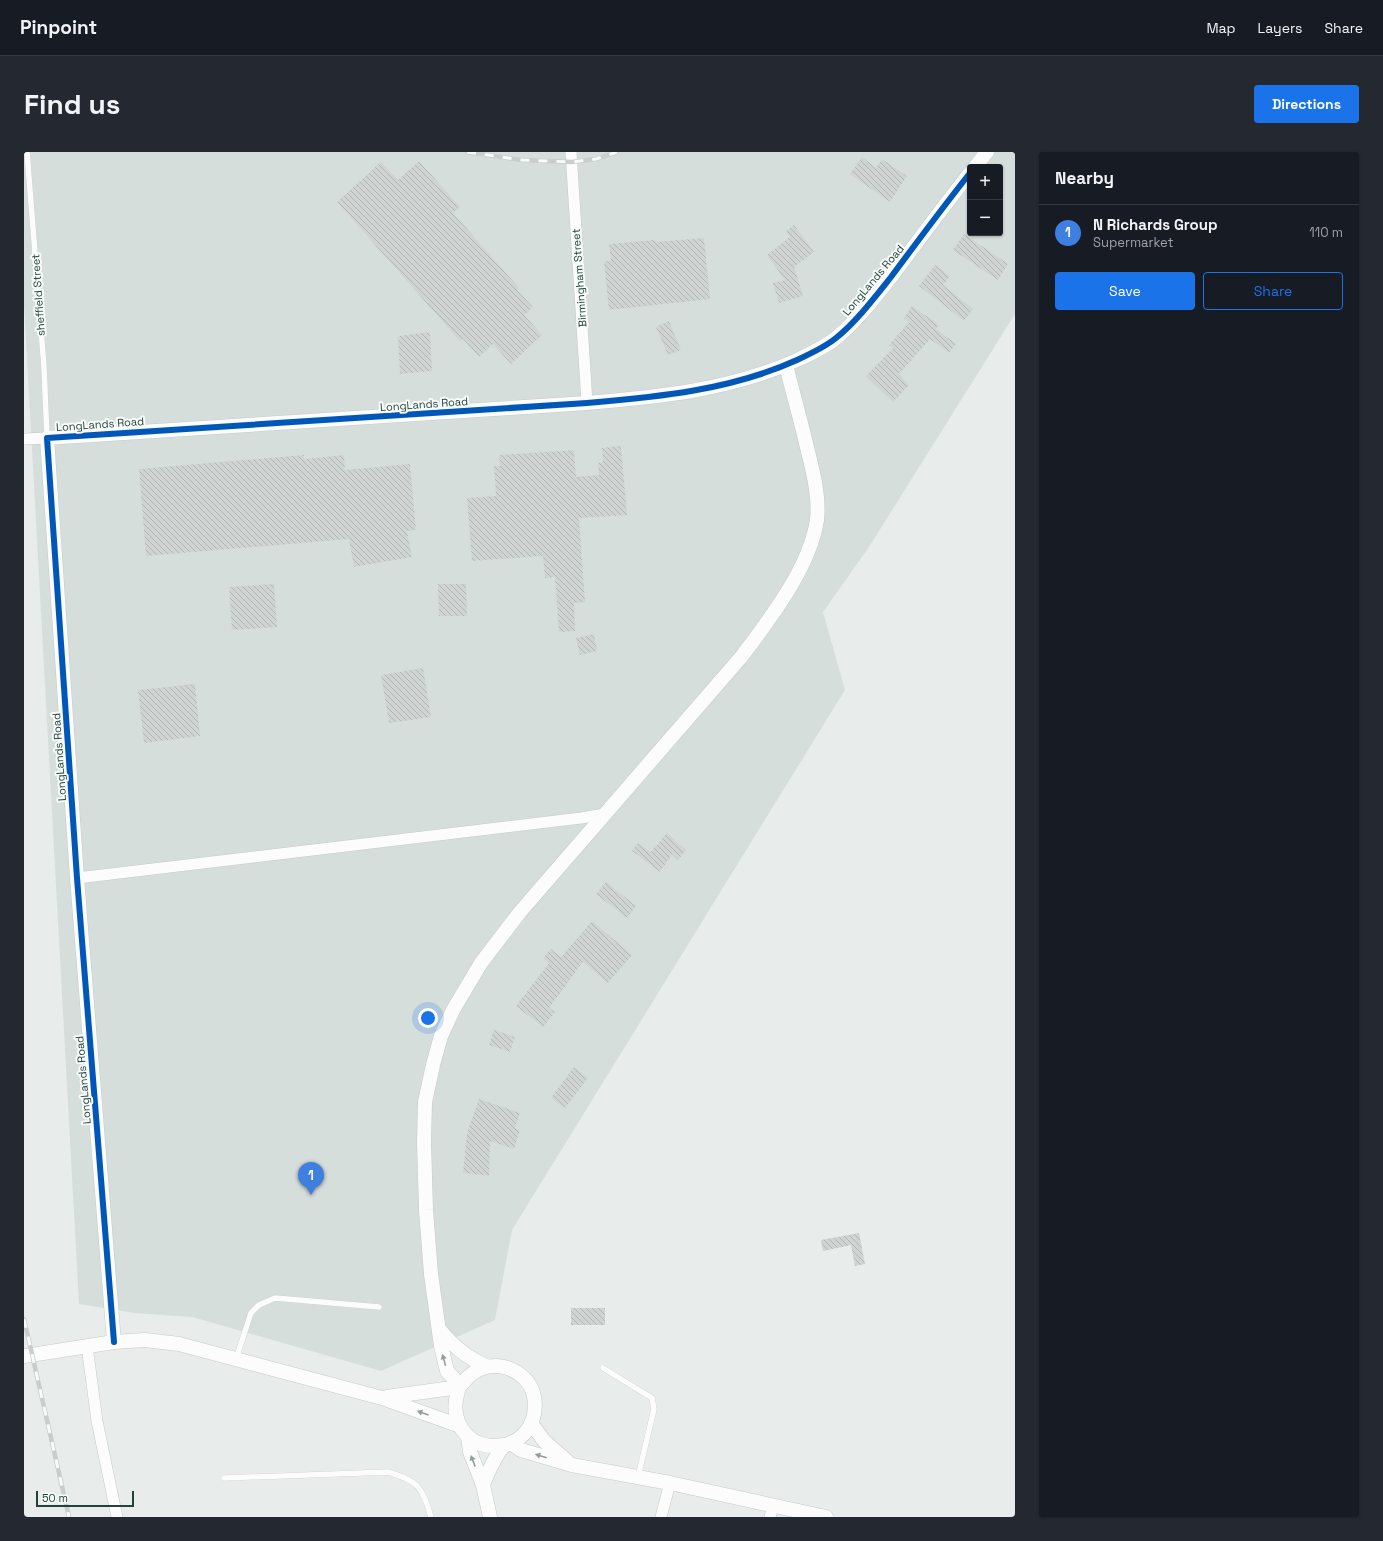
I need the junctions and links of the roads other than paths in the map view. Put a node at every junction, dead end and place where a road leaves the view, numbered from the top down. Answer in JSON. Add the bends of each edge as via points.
{"nodes":[{"id":1,"x":27,"y":152,"type":"edge"},
{"id":2,"x":571,"y":152,"type":"edge"},
{"id":3,"x":988,"y":152,"type":"edge"},
{"id":4,"x":978,"y":164,"type":"edge"},
{"id":5,"x":967,"y":177,"type":"edge"},
{"id":6,"x":786,"y":365,"type":"junction"},
{"id":7,"x":587,"y":403,"type":"junction"},
{"id":8,"x":48,"y":438,"type":"junction"},
{"id":9,"x":24,"y":439,"type":"edge"},
{"id":10,"x":605,"y":814,"type":"junction"},
{"id":11,"x":77,"y":878,"type":"junction"},
{"id":12,"x":379,"y":1307,"type":"dead end"},
{"id":13,"x":439,"y":1329,"type":"junction"},
{"id":14,"x":114,"y":1342,"type":"junction"},
{"id":15,"x":87,"y":1346,"type":"junction"},
{"id":16,"x":24,"y":1356,"type":"edge"},
{"id":17,"x":236,"y":1359,"type":"junction"},
{"id":18,"x":486,"y":1366,"type":"junction"},
{"id":19,"x":602,"y":1368,"type":"dead end"},
{"id":20,"x":460,"y":1386,"type":"junction"},
{"id":21,"x":382,"y":1398,"type":"junction"},
{"id":22,"x":532,"y":1423,"type":"junction"},
{"id":23,"x":464,"y":1431,"type":"junction"},
{"id":24,"x":508,"y":1444,"type":"junction"},
{"id":25,"x":572,"y":1466,"type":"junction"},
{"id":26,"x":638,"y":1477,"type":"junction"},
{"id":27,"x":224,"y":1478,"type":"dead end"},
{"id":28,"x":670,"y":1483,"type":"junction"},
{"id":29,"x":483,"y":1485,"type":"junction"},
{"id":30,"x":771,"y":1511,"type":"edge"},
{"id":31,"x":117,"y":1517,"type":"edge"},
{"id":32,"x":430,"y":1517,"type":"edge"},
{"id":33,"x":490,"y":1517,"type":"edge"},
{"id":34,"x":661,"y":1517,"type":"edge"},
{"id":35,"x":826,"y":1517,"type":"edge"}],
"edges":[{"from":1,"to":8,"type":"lane","name":"sheffield Street"},
{"from":2,"to":7,"type":"street","name":"Birmingham Street"},
{"from":3,"to":4,"type":"street"},
{"from":5,"to":6,"type":"street","name":"LongLands Road","via":[[866,308],[836,338]]},
{"from":6,"to":7,"type":"street","name":"LongLands Road","via":[[718,386],[654,397]]},
{"from":6,"to":10,"type":"street","via":[[814,478],[817,520],[810,546],[773,616],[742,656]]},
{"from":7,"to":8,"type":"street","name":"LongLands Road"},
{"from":8,"to":9,"type":"street"},
{"from":8,"to":11,"type":"street","name":"LongLands Road"},
{"from":10,"to":11,"type":"street"},
{"from":10,"to":13,"type":"street","via":[[520,912],[481,964],[453,1010],[441,1036],[425,1102],[424,1142],[431,1274]]},
{"from":11,"to":14,"type":"street","name":"LongLands Road"},
{"from":12,"to":17,"type":"lane","via":[[275,1298],[259,1305],[251,1313]]},
{"from":13,"to":18,"type":"street","via":[[449,1342],[469,1358]]},
{"from":20,"to":13,"type":"street","one_way":true,"via":[[447,1371]]},
{"from":14,"to":15,"type":"street"},
{"from":14,"to":17,"type":"street","via":[[166,1342]]},
{"from":15,"to":16,"type":"street"},
{"from":15,"to":31,"type":"street","via":[[97,1422]]},
{"from":17,"to":21,"type":"street"},
{"from":18,"to":20,"type":"street","via":[[474,1371]]},
{"from":18,"to":22,"type":"street","via":[[501,1365],[515,1370],[526,1380],[533,1393],[535,1408]]},
{"from":19,"to":26,"type":"lane","via":[[652,1398],[654,1409]]},
{"from":20,"to":21,"type":"street"},
{"from":20,"to":23,"type":"street","via":[[455,1403],[455,1415]]},
{"from":23,"to":21,"type":"street","one_way":true},
{"from":22,"to":24,"type":"street","via":[[523,1435]]},
{"from":22,"to":25,"type":"street","via":[[544,1441]]},
{"from":23,"to":24,"type":"street","via":[[479,1443],[492,1446]]},
{"from":29,"to":23,"type":"street","one_way":true},
{"from":25,"to":24,"type":"street","one_way":true},
{"from":24,"to":29,"type":"street","via":[[493,1464]]},
{"from":25,"to":26,"type":"street"},
{"from":26,"to":28,"type":"street"},
{"from":27,"to":32,"type":"lane","via":[[388,1472],[403,1477],[420,1488],[426,1499]]},
{"from":28,"to":30,"type":"street"},
{"from":28,"to":34,"type":"street"},
{"from":29,"to":33,"type":"street"},
{"from":30,"to":35,"type":"street"}]}
